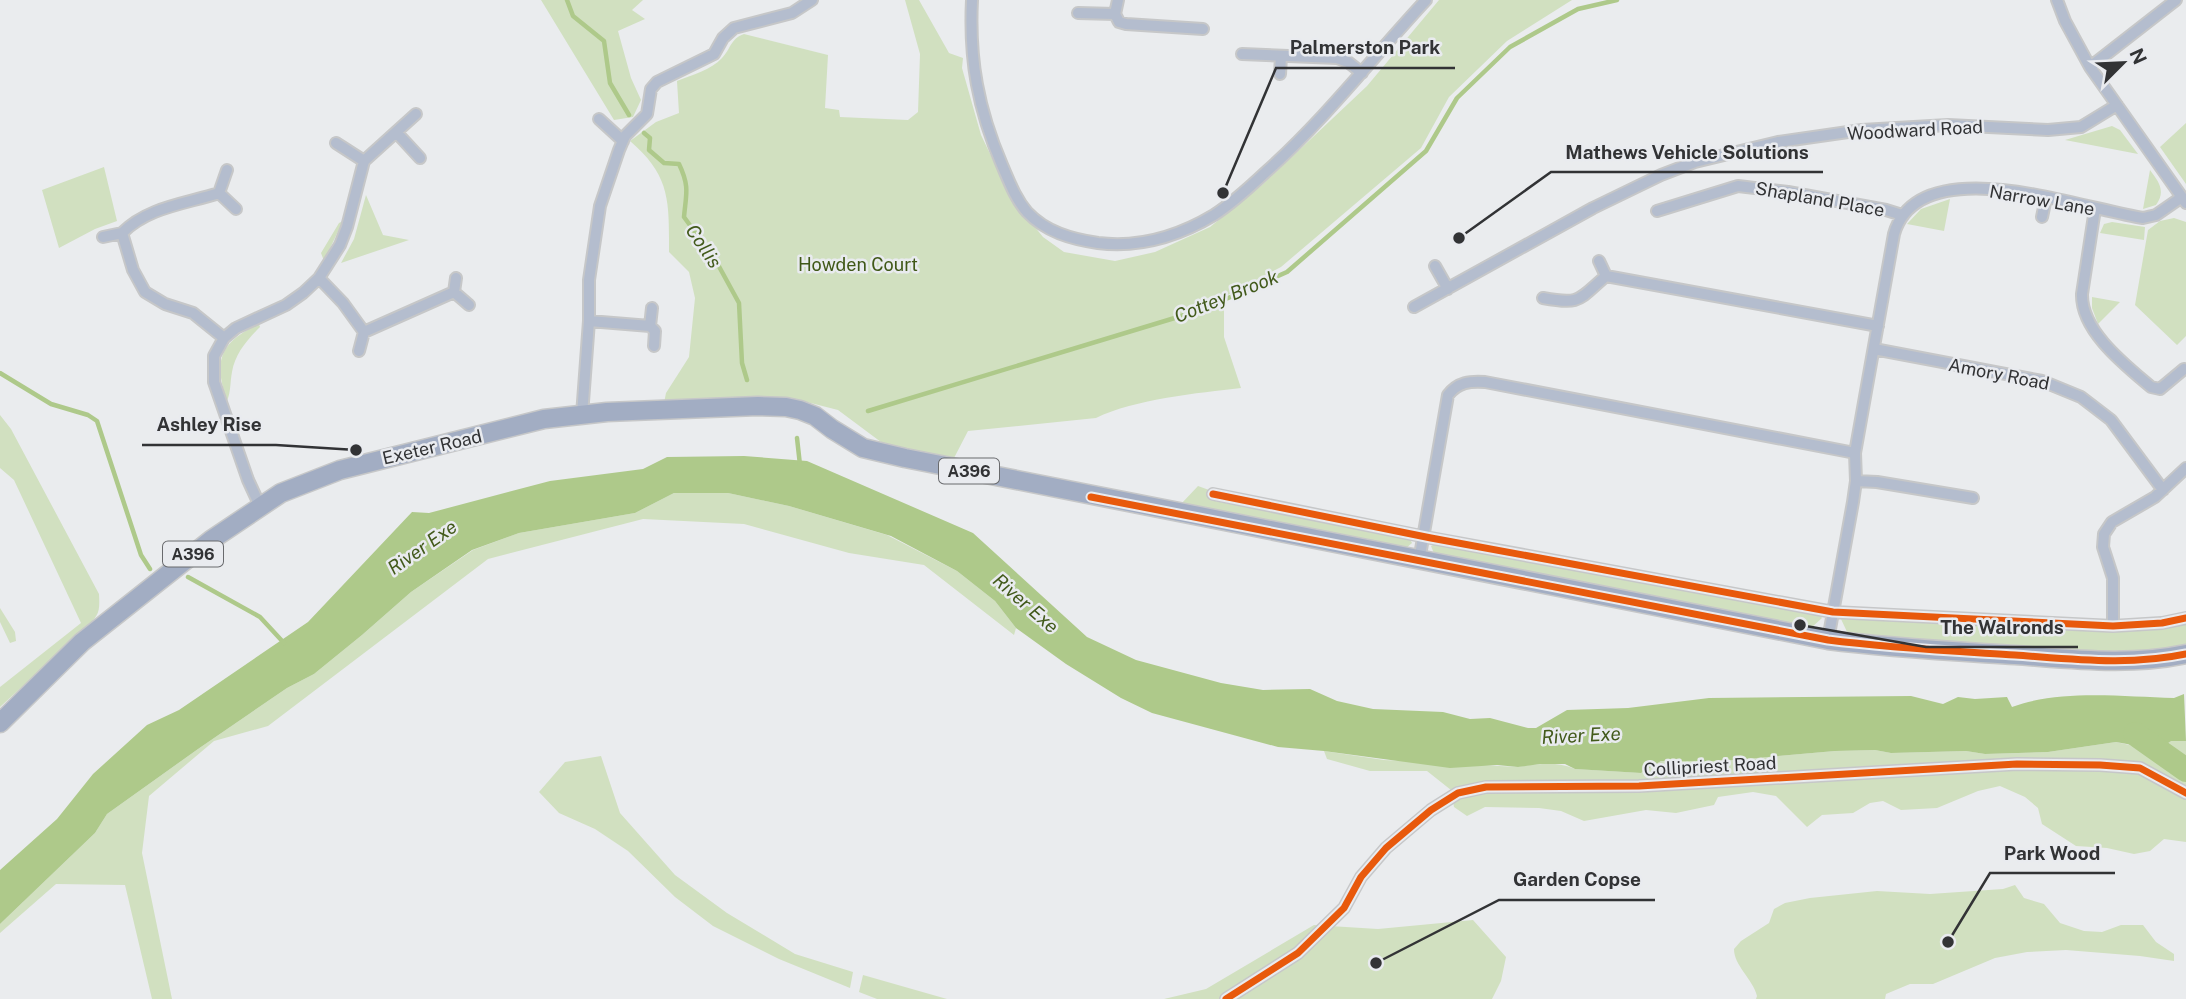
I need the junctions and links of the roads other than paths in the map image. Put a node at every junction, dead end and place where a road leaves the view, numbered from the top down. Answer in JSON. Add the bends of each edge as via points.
{"nodes":[{"id":1,"x":812,"y":0,"type":"edge"},
{"id":2,"x":972,"y":0,"type":"edge"},
{"id":3,"x":1118,"y":0,"type":"edge"},
{"id":4,"x":1426,"y":0,"type":"edge"},
{"id":5,"x":2057,"y":0,"type":"edge"},
{"id":6,"x":2176,"y":0,"type":"edge"},
{"id":7,"x":1079,"y":13,"type":"dead end"},
{"id":8,"x":1115,"y":14,"type":"junction"},
{"id":9,"x":1203,"y":29,"type":"dead end"},
{"id":10,"x":1242,"y":54,"type":"dead end"},
{"id":11,"x":1281,"y":56,"type":"junction"},
{"id":12,"x":2090,"y":67,"type":"junction"},
{"id":13,"x":1362,"y":73,"type":"junction"},
{"id":14,"x":1280,"y":74,"type":"dead end"},
{"id":15,"x":2117,"y":105,"type":"junction"},
{"id":16,"x":416,"y":114,"type":"dead end"},
{"id":17,"x":599,"y":119,"type":"dead end"},
{"id":18,"x":396,"y":132,"type":"junction"},
{"id":19,"x":623,"y":141,"type":"junction"},
{"id":20,"x":336,"y":143,"type":"dead end"},
{"id":21,"x":420,"y":158,"type":"dead end"},
{"id":22,"x":364,"y":160,"type":"junction"},
{"id":23,"x":227,"y":170,"type":"dead end"},
{"id":24,"x":219,"y":193,"type":"junction"},
{"id":25,"x":2046,"y":198,"type":"junction"},
{"id":26,"x":2184,"y":200,"type":"edge"},
{"id":27,"x":236,"y":209,"type":"dead end"},
{"id":28,"x":2095,"y":209,"type":"junction"},
{"id":29,"x":1657,"y":211,"type":"dead end"},
{"id":30,"x":1902,"y":215,"type":"junction"},
{"id":31,"x":2042,"y":217,"type":"dead end"},
{"id":32,"x":122,"y":233,"type":"junction"},
{"id":33,"x":103,"y":237,"type":"dead end"},
{"id":34,"x":1599,"y":261,"type":"dead end"},
{"id":35,"x":1435,"y":266,"type":"dead end"},
{"id":36,"x":1606,"y":276,"type":"junction"},
{"id":37,"x":318,"y":278,"type":"junction"},
{"id":38,"x":456,"y":278,"type":"dead end"},
{"id":39,"x":1448,"y":289,"type":"junction"},
{"id":40,"x":454,"y":292,"type":"junction"},
{"id":41,"x":1543,"y":298,"type":"dead end"},
{"id":42,"x":469,"y":305,"type":"dead end"},
{"id":43,"x":1414,"y":307,"type":"dead end"},
{"id":44,"x":652,"y":308,"type":"dead end"},
{"id":45,"x":589,"y":321,"type":"junction"},
{"id":46,"x":650,"y":326,"type":"junction"},
{"id":47,"x":1878,"y":326,"type":"junction"},
{"id":48,"x":364,"y":332,"type":"junction"},
{"id":49,"x":224,"y":338,"type":"junction"},
{"id":50,"x":654,"y":346,"type":"dead end"},
{"id":51,"x":1874,"y":349,"type":"junction"},
{"id":52,"x":359,"y":351,"type":"dead end"},
{"id":53,"x":2184,"y":369,"type":"dead end"},
{"id":54,"x":582,"y":415,"type":"junction"},
{"id":55,"x":1855,"y":453,"type":"junction"},
{"id":56,"x":2186,"y":468,"type":"edge"},
{"id":57,"x":1856,"y":481,"type":"junction"},
{"id":58,"x":2163,"y":490,"type":"junction"},
{"id":59,"x":1213,"y":494,"type":"dead end"},
{"id":60,"x":1973,"y":498,"type":"dead end"},
{"id":61,"x":260,"y":506,"type":"junction"},
{"id":62,"x":1423,"y":536,"type":"junction"},
{"id":63,"x":1419,"y":561,"type":"junction"},
{"id":64,"x":1833,"y":612,"type":"junction"},
{"id":65,"x":2186,"y":618,"type":"edge"},
{"id":66,"x":2113,"y":626,"type":"junction"},
{"id":67,"x":1828,"y":640,"type":"junction"},
{"id":68,"x":2186,"y":654,"type":"edge"},
{"id":69,"x":0,"y":723,"type":"edge"},
{"id":70,"x":2186,"y":793,"type":"edge"},
{"id":71,"x":1226,"y":999,"type":"edge"}],
"edges":[{"from":1,"to":19,"type":"street","via":[[792,13],[734,28],[715,54],[657,82],[651,89],[647,114]]},
{"from":2,"to":13,"type":"street","via":[[972,57],[991,139],[1027,212],[1052,231],[1072,238],[1111,244],[1152,241],[1216,214],[1300,141]]},
{"from":3,"to":8,"type":"street"},
{"from":4,"to":13,"type":"street"},
{"from":5,"to":12,"type":"street"},
{"from":6,"to":12,"type":"street"},
{"from":7,"to":8,"type":"street"},
{"from":8,"to":9,"type":"street","via":[[1126,24]]},
{"from":10,"to":11,"type":"street"},
{"from":11,"to":13,"type":"street","via":[[1337,58]]},
{"from":11,"to":14,"type":"street"},
{"from":12,"to":15,"type":"street"},
{"from":15,"to":26,"type":"street"},
{"from":15,"to":39,"type":"street","name":"Woodward Road","via":[[2081,127],[1902,127],[1819,135],[1728,152],[1625,191]]},
{"from":16,"to":18,"type":"street"},
{"from":17,"to":19,"type":"street"},
{"from":18,"to":21,"type":"street"},
{"from":18,"to":22,"type":"street"},
{"from":19,"to":45,"type":"street","via":[[600,206],[589,280]]},
{"from":20,"to":22,"type":"street"},
{"from":22,"to":37,"type":"street","via":[[340,246]]},
{"from":23,"to":24,"type":"street"},
{"from":24,"to":27,"type":"street"},
{"from":24,"to":32,"type":"street","via":[[150,213]]},
{"from":25,"to":28,"type":"street","name":"Narrow Lane"},
{"from":25,"to":30,"type":"street","name":"Narrow Lane","via":[[1990,188],[1948,190],[1917,201]]},
{"from":25,"to":31,"type":"street"},
{"from":26,"to":28,"type":"street","name":"Narrow Lane","via":[[2149,217]]},
{"from":28,"to":53,"type":"street","via":[[2082,294],[2089,325],[2151,387],[2160,389]]},
{"from":29,"to":30,"type":"street","name":"Shapland Place","via":[[1738,186]]},
{"from":30,"to":47,"type":"street","via":[[1894,234]]},
{"from":32,"to":33,"type":"street"},
{"from":32,"to":49,"type":"street","via":[[145,292],[193,313]]},
{"from":34,"to":36,"type":"street"},
{"from":35,"to":39,"type":"street"},
{"from":36,"to":41,"type":"street","via":[[1579,300]]},
{"from":36,"to":47,"type":"street"},
{"from":37,"to":48,"type":"street"},
{"from":37,"to":49,"type":"street","via":[[286,305],[250,320]]},
{"from":38,"to":40,"type":"street"},
{"from":39,"to":43,"type":"street","name":"Woodward Road"},
{"from":40,"to":42,"type":"street"},
{"from":40,"to":48,"type":"street"},
{"from":44,"to":46,"type":"street"},
{"from":45,"to":46,"type":"street"},
{"from":45,"to":54,"type":"street"},
{"from":46,"to":50,"type":"street","via":[[655,331]]},
{"from":47,"to":51,"type":"street"},
{"from":48,"to":52,"type":"street"},
{"from":49,"to":61,"type":"street","via":[[214,356],[214,382]]},
{"from":51,"to":55,"type":"street"},
{"from":51,"to":58,"type":"street","name":"Amory Road","via":[[2042,381],[2070,392],[2111,420]]},
{"from":54,"to":61,"type":"main road","name":"Exeter Road","number":"A396","via":[[544,419],[340,470]]},
{"from":54,"to":63,"type":"main road","name":"Exeter Road","number":"A396","via":[[786,407],[815,416],[863,448]]},
{"from":55,"to":57,"type":"street"},
{"from":55,"to":62,"type":"street","via":[[1485,382],[1464,383],[1448,394]]},
{"from":56,"to":58,"type":"street"},
{"from":57,"to":60,"type":"street"},
{"from":57,"to":64,"type":"street"},
{"from":58,"to":66,"type":"street","via":[[2112,523],[2104,534],[2103,547],[2113,578]]},
{"from":59,"to":62,"type":"street"},
{"from":61,"to":69,"type":"main road","name":"Exeter Road","number":"A396","via":[[82,642]]},
{"from":62,"to":63,"type":"street"},
{"from":62,"to":64,"type":"street"},
{"from":63,"to":67,"type":"main road","number":"A396"},
{"from":64,"to":66,"type":"street"},
{"from":64,"to":67,"type":"street"},
{"from":65,"to":66,"type":"street"},
{"from":67,"to":68,"type":"main road","number":"A396","via":[[2101,660]]},
{"from":70,"to":71,"type":"street","name":"Collipriest Road","via":[[2140,768],[2017,764],[1639,786],[1486,787],[1458,793],[1386,848],[1361,877],[1345,908],[1298,953]]}]}
